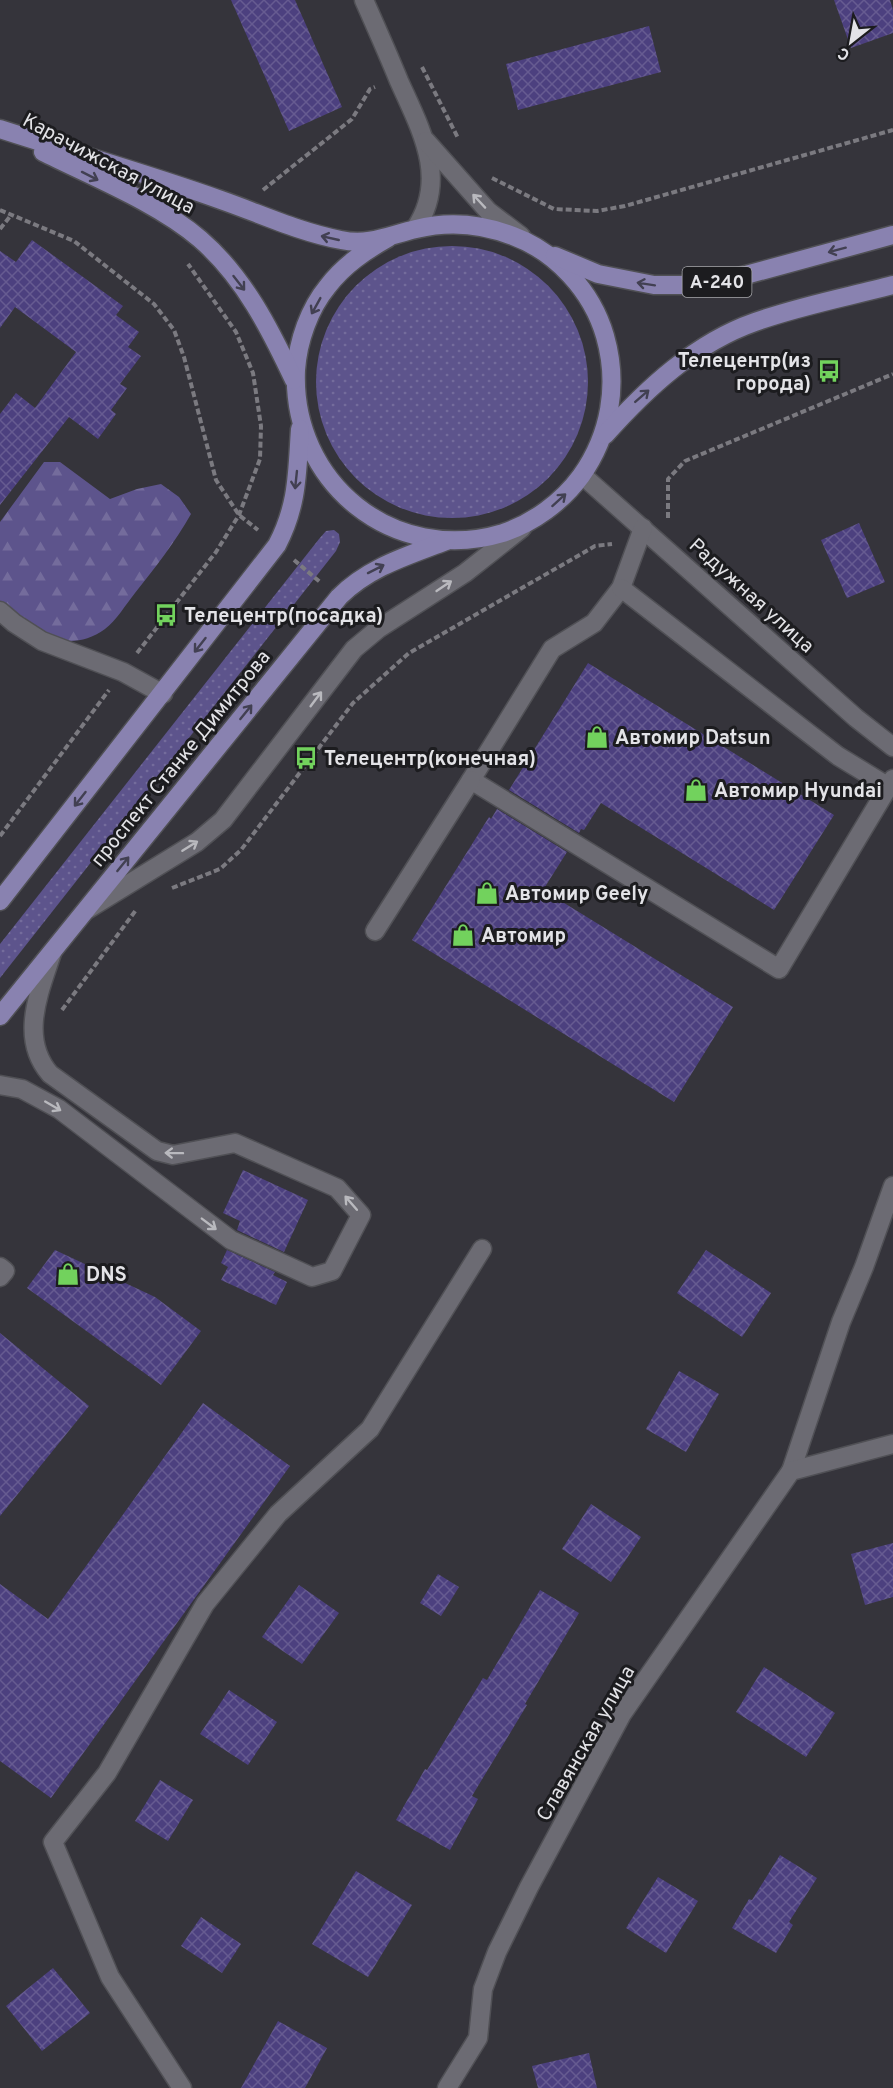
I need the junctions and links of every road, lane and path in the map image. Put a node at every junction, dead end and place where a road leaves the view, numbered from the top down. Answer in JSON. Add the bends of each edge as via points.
{"nodes":[{"id":1,"x":364,"y":0,"type":"edge"},
{"id":2,"x":398,"y":76,"type":"junction"},
{"id":3,"x":0,"y":130,"type":"edge"},
{"id":4,"x":893,"y":130,"type":"edge"},
{"id":5,"x":425,"y":140,"type":"junction"},
{"id":6,"x":463,"y":148,"type":"dead end"},
{"id":7,"x":483,"y":173,"type":"dead end"},
{"id":8,"x":262,"y":192,"type":"dead end"},
{"id":9,"x":0,"y":210,"type":"edge"},
{"id":10,"x":12,"y":214,"type":"junction"},
{"id":11,"x":0,"y":229,"type":"edge"},
{"id":12,"x":415,"y":229,"type":"junction"},
{"id":13,"x":893,"y":235,"type":"edge"},
{"id":14,"x":388,"y":238,"type":"junction"},
{"id":15,"x":200,"y":239,"type":"junction"},
{"id":16,"x":541,"y":250,"type":"junction"},
{"id":17,"x":893,"y":285,"type":"edge"},
{"id":18,"x":893,"y":374,"type":"edge"},
{"id":19,"x":296,"y":385,"type":"junction"},
{"id":20,"x":300,"y":422,"type":"junction"},
{"id":21,"x":602,"y":439,"type":"junction"},
{"id":22,"x":582,"y":475,"type":"junction"},
{"id":23,"x":239,"y":515,"type":"junction"},
{"id":24,"x":531,"y":520,"type":"junction"},
{"id":25,"x":645,"y":537,"type":"junction"},
{"id":26,"x":448,"y":541,"type":"junction"},
{"id":27,"x":277,"y":545,"type":"junction"},
{"id":28,"x":621,"y":588,"type":"junction"},
{"id":29,"x":339,"y":597,"type":"junction"},
{"id":30,"x":0,"y":611,"type":"edge"},
{"id":31,"x":163,"y":694,"type":"junction"},
{"id":32,"x":893,"y":747,"type":"edge"},
{"id":33,"x":471,"y":780,"type":"junction"},
{"id":34,"x":891,"y":783,"type":"edge"},
{"id":35,"x":162,"y":893,"type":"dead end"},
{"id":36,"x":0,"y":902,"type":"edge"},
{"id":37,"x":141,"y":903,"type":"dead end"},
{"id":38,"x":87,"y":910,"type":"junction"},
{"id":39,"x":375,"y":931,"type":"dead end"},
{"id":40,"x":52,"y":953,"type":"junction"},
{"id":41,"x":61,"y":1012,"type":"dead end"},
{"id":42,"x":0,"y":1016,"type":"edge"},
{"id":43,"x":0,"y":1084,"type":"edge"},
{"id":44,"x":893,"y":1186,"type":"edge"},
{"id":45,"x":482,"y":1249,"type":"dead end"},
{"id":46,"x":0,"y":1267,"type":"edge"},
{"id":47,"x":0,"y":1277,"type":"edge"},
{"id":48,"x":893,"y":1444,"type":"edge"},
{"id":49,"x":791,"y":1471,"type":"junction"},
{"id":50,"x":182,"y":2088,"type":"edge"},
{"id":51,"x":447,"y":2088,"type":"edge"}],
"edges":[{"from":1,"to":2,"type":"street"},
{"from":2,"to":5,"type":"street"},
{"from":2,"to":6,"type":"path","via":[[422,66]]},
{"from":2,"to":8,"type":"path","via":[[370,89],[352,119]]},
{"from":14,"to":3,"type":"main road","one_way":true,"via":[[364,243],[320,236]]},
{"from":3,"to":15,"type":"main road","name":"Карачижская улица","one_way":true,"via":[[132,197]]},
{"from":4,"to":7,"type":"path","via":[[597,211],[554,208]]},
{"from":5,"to":12,"type":"street","via":[[430,167],[429,200]]},
{"from":16,"to":5,"type":"street","one_way":true,"via":[[488,211]]},
{"from":9,"to":10,"type":"path"},
{"from":10,"to":11,"type":"path"},
{"from":10,"to":23,"type":"path","via":[[74,241],[154,304],[174,330],[216,480]]},
{"from":12,"to":14,"type":"main road"},
{"from":12,"to":16,"type":"main road","via":[[462,224],[490,228]]},
{"from":13,"to":16,"type":"main road","number":"А-240","one_way":true,"via":[[720,282],[684,285],[654,285],[598,274]]},
{"from":14,"to":19,"type":"main road","one_way":true,"via":[[343,269],[322,295],[303,334]]},
{"from":15,"to":19,"type":"main road","name":"Карачижская улица","one_way":true,"via":[[257,308]]},
{"from":15,"to":23,"type":"path","via":[[188,264],[236,332],[253,373],[261,426],[260,459]]},
{"from":16,"to":21,"type":"main road","via":[[580,286],[604,334],[612,386]]},
{"from":21,"to":17,"type":"main road","number":"А-240","one_way":true,"via":[[664,377],[724,336],[754,322]]},
{"from":18,"to":25,"type":"path","via":[[684,461],[668,479],[669,517]]},
{"from":19,"to":20,"type":"main road"},
{"from":20,"to":26,"type":"main road","via":[[325,474],[366,514],[419,537]]},
{"from":20,"to":27,"type":"main road","one_way":true,"via":[[292,510]]},
{"from":21,"to":22,"type":"main road"},
{"from":24,"to":22,"type":"main road","one_way":true,"via":[[554,504]]},
{"from":22,"to":25,"type":"street","name":"Радужная улица"},
{"from":23,"to":27,"type":"path"},
{"from":24,"to":26,"type":"main road","via":[[491,536]]},
{"from":38,"to":24,"type":"street","one_way":true,"via":[[197,842],[223,820],[354,649],[465,573]]},
{"from":25,"to":28,"type":"street"},
{"from":25,"to":32,"type":"street","name":"Радужная улица"},
{"from":25,"to":35,"type":"path","via":[[595,546],[409,653],[353,703],[241,850],[220,869]]},
{"from":29,"to":26,"type":"main road","name":"проспект Станке Димитрова","one_way":true,"via":[[373,571]]},
{"from":27,"to":29,"type":"path"},
{"from":27,"to":31,"type":"main road","one_way":true},
{"from":28,"to":33,"type":"street","via":[[594,623],[552,649]]},
{"from":28,"to":34,"type":"street","via":[[838,756]]},
{"from":38,"to":29,"type":"main road","name":"проспект Станке Димитрова","one_way":true},
{"from":30,"to":31,"type":"street","via":[[42,641],[123,672]]},
{"from":31,"to":36,"type":"main road","one_way":true},
{"from":33,"to":34,"type":"street","via":[[779,969]]},
{"from":33,"to":39,"type":"street"},
{"from":37,"to":41,"type":"path"},
{"from":38,"to":40,"type":"main road","name":"проспект Станке Димитрова"},
{"from":40,"to":42,"type":"main road","name":"проспект Станке Димитрова"},
{"from":43,"to":40,"type":"street","one_way":true,"via":[[22,1089],[59,1109],[231,1240],[312,1277],[332,1271],[361,1215],[337,1188],[235,1143],[173,1155],[157,1151],[50,1074],[34,1048],[33,1032],[38,998]]},
{"from":44,"to":49,"type":"street","name":"Славянская улица","via":[[841,1322]]},
{"from":45,"to":50,"type":"street","via":[[370,1429],[278,1514],[205,1604],[106,1773],[53,1842],[110,1977]]},
{"from":46,"to":47,"type":"street","via":[[4,1271]]},
{"from":48,"to":49,"type":"street"},
{"from":49,"to":51,"type":"street","name":"Славянская улица","via":[[622,1714],[497,1952],[483,1989],[478,2038]]}]}
